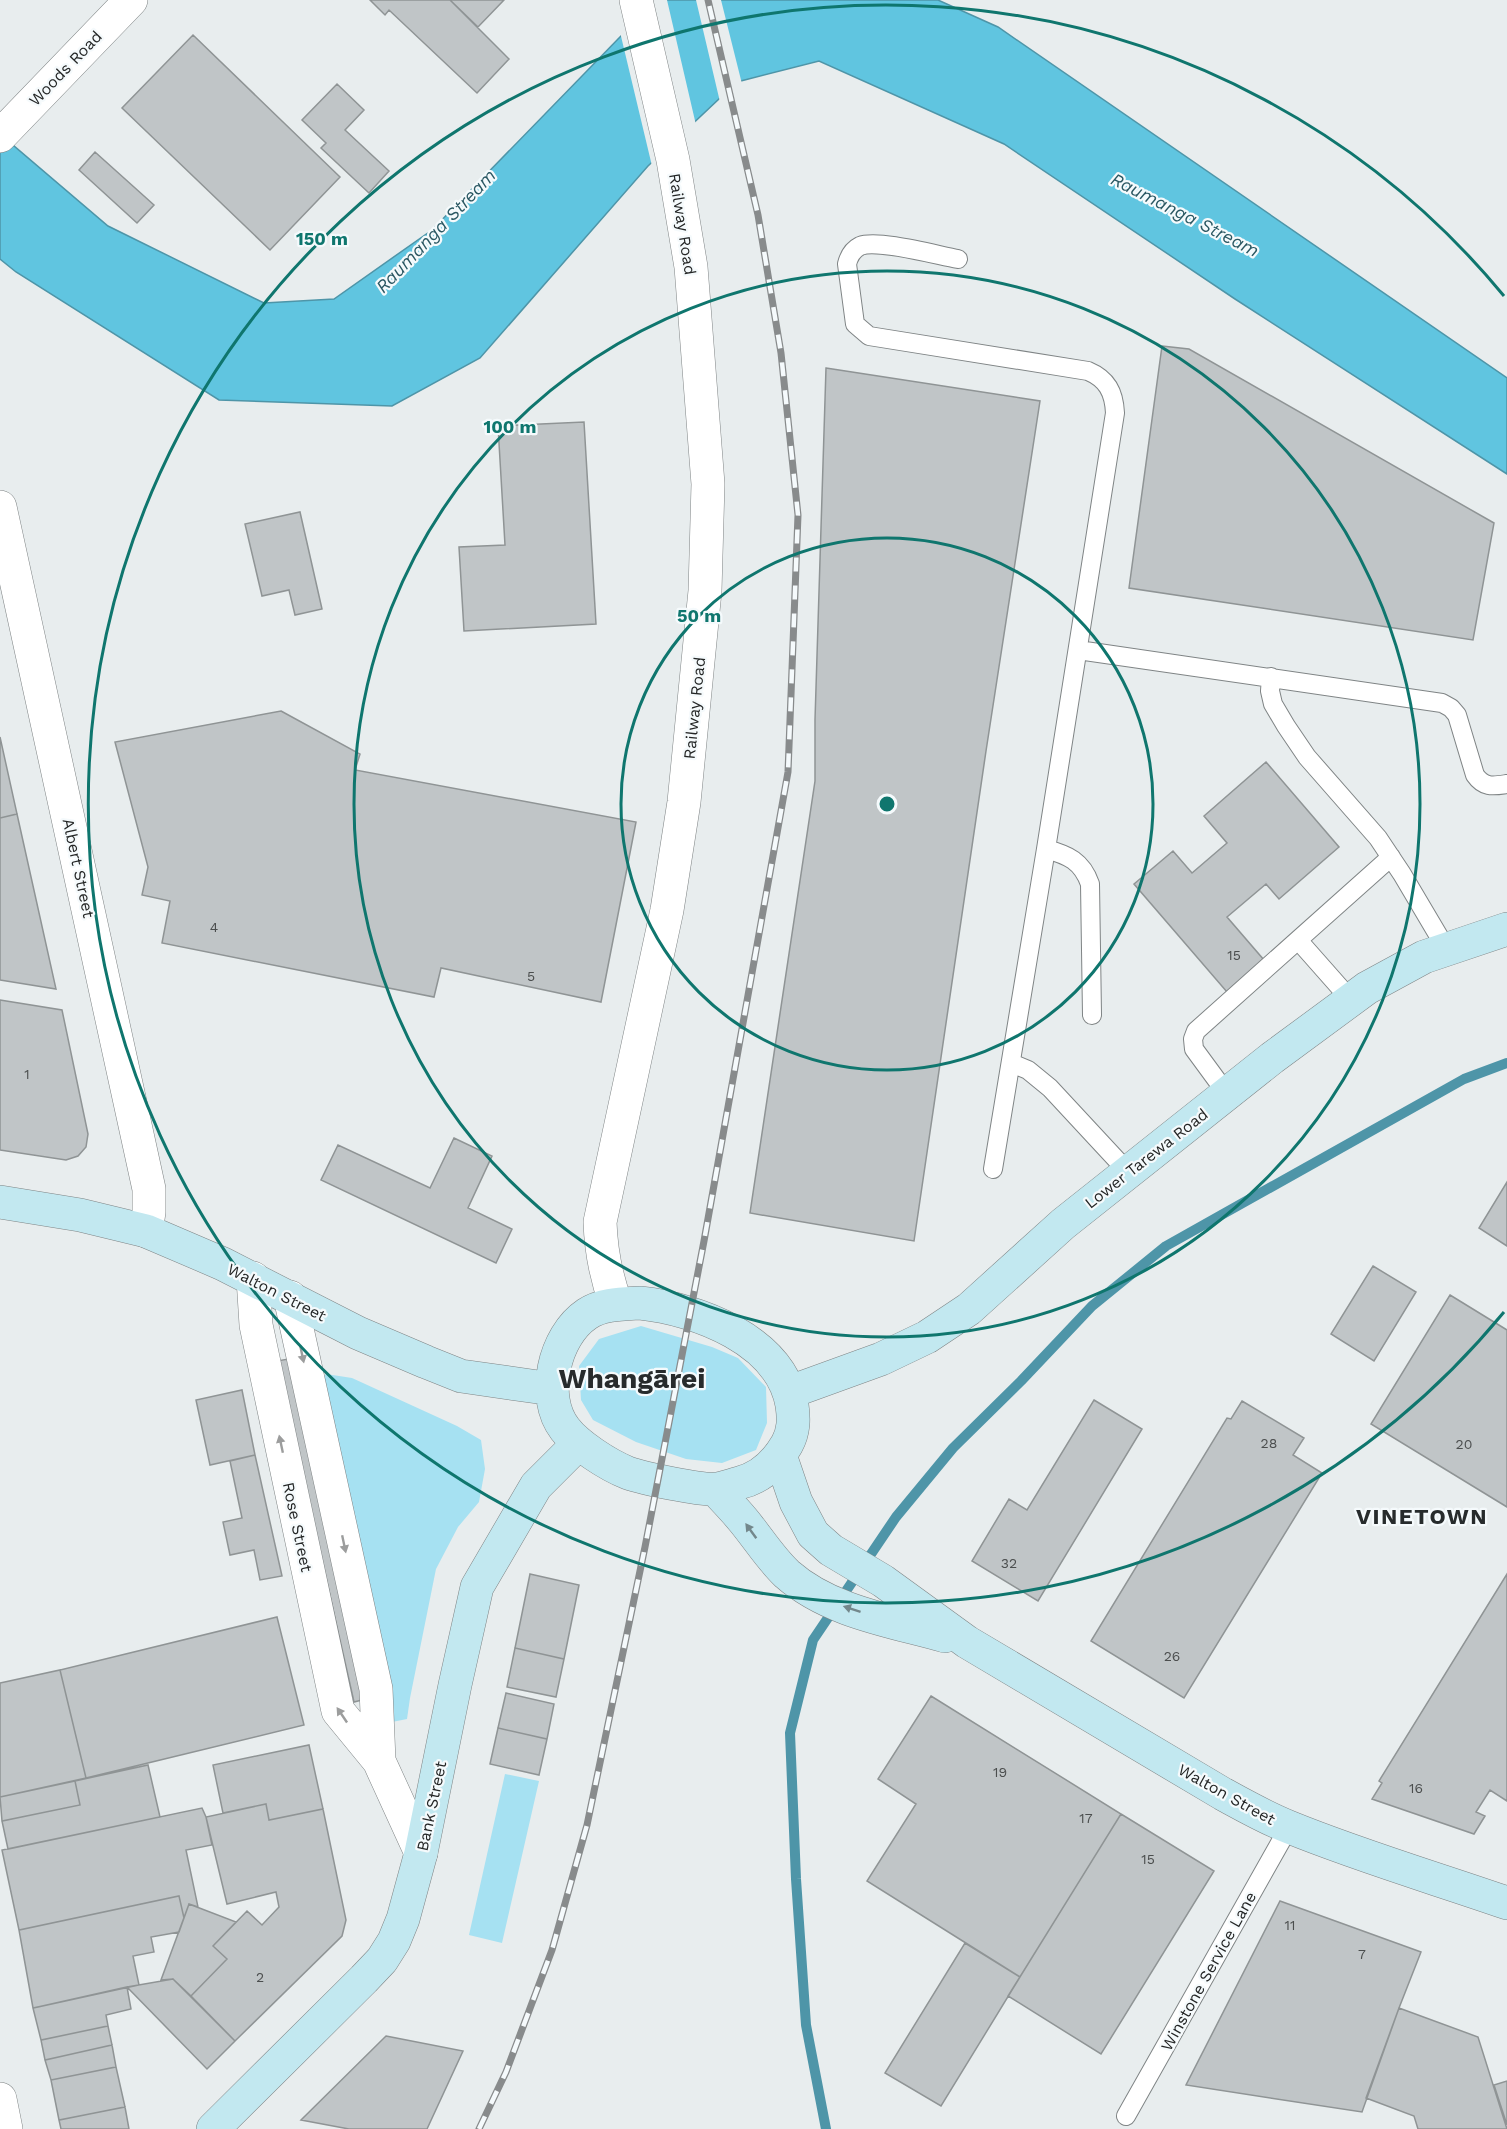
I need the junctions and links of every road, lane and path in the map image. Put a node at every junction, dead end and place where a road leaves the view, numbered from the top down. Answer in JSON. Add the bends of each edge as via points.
{"nodes":[{"id":1,"x":131,"y":0,"type":"edge"},
{"id":2,"x":636,"y":0,"type":"edge"},
{"id":3,"x":0,"y":136,"type":"edge"},
{"id":4,"x":958,"y":260,"type":"dead end"},
{"id":5,"x":0,"y":507,"type":"edge"},
{"id":6,"x":1078,"y":650,"type":"junction"},
{"id":7,"x":1271,"y":678,"type":"junction"},
{"id":8,"x":1507,"y":784,"type":"edge"},
{"id":9,"x":1046,"y":849,"type":"junction"},
{"id":10,"x":1391,"y":857,"type":"junction"},
{"id":11,"x":1507,"y":929,"type":"edge"},
{"id":12,"x":1298,"y":940,"type":"junction"},
{"id":13,"x":1446,"y":950,"type":"junction"},
{"id":14,"x":1351,"y":1000,"type":"junction"},
{"id":15,"x":1092,"y":1015,"type":"dead end"},
{"id":16,"x":1011,"y":1063,"type":"junction"},
{"id":17,"x":1227,"y":1094,"type":"junction"},
{"id":18,"x":993,"y":1169,"type":"dead end"},
{"id":19,"x":1128,"y":1172,"type":"junction"},
{"id":20,"x":0,"y":1202,"type":"edge"},
{"id":21,"x":146,"y":1231,"type":"junction"},
{"id":22,"x":253,"y":1278,"type":"junction"},
{"id":23,"x":290,"y":1297,"type":"junction"},
{"id":24,"x":616,"y":1304,"type":"junction"},
{"id":25,"x":552,"y":1389,"type":"junction"},
{"id":26,"x":790,"y":1392,"type":"junction"},
{"id":27,"x":579,"y":1443,"type":"junction"},
{"id":28,"x":780,"y":1455,"type":"junction"},
{"id":29,"x":715,"y":1489,"type":"junction"},
{"id":30,"x":914,"y":1616,"type":"junction"},
{"id":31,"x":379,"y":1761,"type":"junction"},
{"id":32,"x":1289,"y":1827,"type":"junction"},
{"id":33,"x":421,"y":1853,"type":"junction"},
{"id":34,"x":1507,"y":1903,"type":"edge"},
{"id":35,"x":0,"y":2099,"type":"edge"},
{"id":36,"x":1126,"y":2116,"type":"dead end"},
{"id":37,"x":6,"y":2129,"type":"edge"},
{"id":38,"x":213,"y":2129,"type":"edge"}],
"edges":[{"from":1,"to":3,"type":"street","name":"Woods Road"},
{"from":2,"to":24,"type":"street","name":"Railway Road","via":[[673,160],[691,267],[708,484],[705,591],[684,802],[667,910],[600,1222],[606,1276]]},
{"from":4,"to":6,"type":"lane","via":[[882,245],[860,246],[849,256],[847,264],[855,324],[869,336],[1088,371],[1111,391],[1114,425]]},
{"from":5,"to":21,"type":"street","name":"Albert Street","via":[[149,1189]]},
{"from":6,"to":7,"type":"lane"},
{"from":6,"to":9,"type":"lane"},
{"from":7,"to":8,"type":"lane","via":[[1442,703],[1457,715],[1475,776],[1490,786]]},
{"from":7,"to":10,"type":"lane","via":[[1273,704],[1286,726],[1307,757]]},
{"from":9,"to":15,"type":"lane","via":[[1074,858],[1090,884]]},
{"from":9,"to":16,"type":"lane"},
{"from":10,"to":12,"type":"lane"},
{"from":10,"to":13,"type":"lane"},
{"from":11,"to":13,"type":"main road","name":"Lower Tarewa Road"},
{"from":12,"to":14,"type":"lane"},
{"from":12,"to":17,"type":"lane","via":[[1196,1031],[1194,1049]]},
{"from":13,"to":14,"type":"main road","name":"Lower Tarewa Road","via":[[1424,957]]},
{"from":14,"to":17,"type":"main road","name":"Lower Tarewa Road"},
{"from":16,"to":18,"type":"lane"},
{"from":16,"to":19,"type":"lane","via":[[1050,1088]]},
{"from":17,"to":19,"type":"main road","name":"Lower Tarewa Road"},
{"from":19,"to":26,"type":"main road","name":"Lower Tarewa Road","via":[[1063,1224],[969,1309],[927,1337],[881,1359]]},
{"from":20,"to":21,"type":"main road","name":"Walton Street"},
{"from":21,"to":22,"type":"main road","name":"Walton Street"},
{"from":22,"to":23,"type":"main road","name":"Walton Street"},
{"from":31,"to":22,"type":"street","name":"Rose Street","one_way":true,"via":[[338,1712],[256,1325]]},
{"from":23,"to":25,"type":"main road","name":"Walton Street","via":[[358,1333],[461,1376]]},
{"from":23,"to":31,"type":"street","name":"Rose Street","one_way":true,"via":[[376,1689]]},
{"from":24,"to":25,"type":"main road","via":[[578,1322],[560,1352]]},
{"from":24,"to":26,"type":"main road","via":[[664,1305],[730,1330],[774,1365]]},
{"from":25,"to":27,"type":"main road","via":[[555,1410],[564,1428]]},
{"from":26,"to":28,"type":"main road","via":[[794,1419],[791,1437]]},
{"from":27,"to":29,"type":"main road","via":[[628,1473]]},
{"from":27,"to":33,"type":"main road","name":"Bank Street","via":[[536,1486],[477,1587]]},
{"from":28,"to":29,"type":"main road","via":[[768,1469],[748,1481]]},
{"from":28,"to":30,"type":"main road","name":"Walton Street","via":[[796,1503],[813,1534],[831,1550],[883,1581]]},
{"from":30,"to":29,"type":"main road","name":"Walton Street","one_way":true,"via":[[848,1608],[814,1593],[765,1550]]},
{"from":30,"to":32,"type":"main road","name":"Walton Street","via":[[967,1642],[1223,1794]]},
{"from":31,"to":33,"type":"street","name":"Rose Street"},
{"from":32,"to":34,"type":"main road","name":"Walton Street"},
{"from":32,"to":36,"type":"lane","name":"Winstone Service Lane"},
{"from":33,"to":38,"type":"main road","name":"Bank Street","via":[[403,1919],[382,1960]]},
{"from":35,"to":37,"type":"street"}]}
